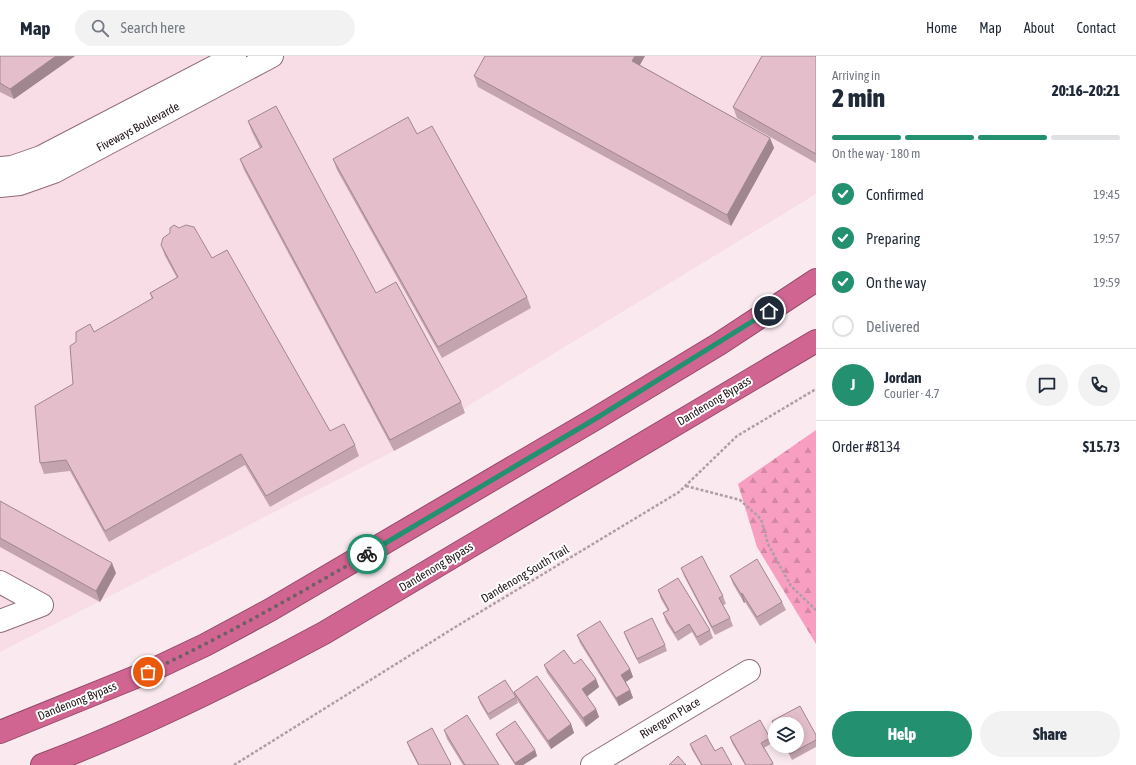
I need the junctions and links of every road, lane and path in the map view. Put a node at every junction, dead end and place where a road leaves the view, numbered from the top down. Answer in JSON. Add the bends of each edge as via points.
{"nodes":[{"id":1,"x":235,"y":56,"type":"edge"},
{"id":2,"x":272,"y":56,"type":"edge"},
{"id":3,"x":63,"y":156,"type":"junction"},
{"id":4,"x":0,"y":168,"type":"edge"},
{"id":5,"x":0,"y":186,"type":"edge"},
{"id":6,"x":816,"y":280,"type":"edge"},
{"id":7,"x":816,"y":341,"type":"edge"},
{"id":8,"x":816,"y":389,"type":"edge"},
{"id":9,"x":686,"y":486,"type":"junction"},
{"id":10,"x":0,"y":582,"type":"edge"},
{"id":11,"x":816,"y":610,"type":"edge"},
{"id":12,"x":0,"y":621,"type":"edge"},
{"id":13,"x":749,"y":671,"type":"dead end"},
{"id":14,"x":0,"y":732,"type":"edge"},
{"id":15,"x":42,"y":765,"type":"edge"},
{"id":16,"x":234,"y":765,"type":"edge"},
{"id":17,"x":592,"y":765,"type":"edge"}],
"edges":[{"from":1,"to":3,"type":"street","name":"Fiveways Boulevarde"},
{"from":2,"to":3,"type":"street","name":"Fiveways Boulevarde"},
{"from":3,"to":4,"type":"street","name":"Fiveways Boulevarde"},
{"from":3,"to":5,"type":"street","name":"Fiveways Boulevarde","via":[[37,179]]},
{"from":6,"to":14,"type":"highway","name":"Dandenong Bypass","via":[[719,344],[595,419],[270,610],[148,672]]},
{"from":7,"to":15,"type":"highway","name":"Dandenong Bypass","via":[[318,636],[241,678],[182,706],[95,745]]},
{"from":8,"to":9,"type":"path","name":"Dandenong South Trail","via":[[737,436]]},
{"from":9,"to":11,"type":"path","via":[[740,500],[761,519],[768,544],[791,586]]},
{"from":9,"to":16,"type":"path","name":"Dandenong South Trail"},
{"from":10,"to":12,"type":"street","via":[[42,605]]},
{"from":13,"to":17,"type":"street","name":"Rivergum Place"}]}
